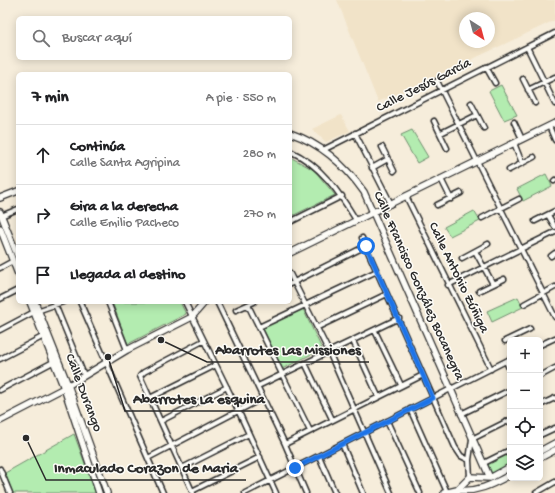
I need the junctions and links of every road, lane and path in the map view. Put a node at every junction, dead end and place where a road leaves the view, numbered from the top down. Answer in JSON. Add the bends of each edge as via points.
{"nodes":[{"id":1,"x":555,"y":33,"type":"edge"},
{"id":2,"x":527,"y":47,"type":"junction"},
{"id":3,"x":486,"y":67,"type":"junction"},
{"id":4,"x":555,"y":76,"type":"edge"},
{"id":5,"x":523,"y":80,"type":"dead end"},
{"id":6,"x":437,"y":81,"type":"dead end"},
{"id":7,"x":544,"y":82,"type":"junction"},
{"id":8,"x":495,"y":83,"type":"dead end"},
{"id":9,"x":442,"y":90,"type":"junction"},
{"id":10,"x":528,"y":90,"type":"junction"},
{"id":11,"x":471,"y":103,"type":"dead end"},
{"id":12,"x":535,"y":103,"type":"dead end"},
{"id":13,"x":555,"y":104,"type":"edge"},
{"id":14,"x":477,"y":115,"type":"junction"},
{"id":15,"x":434,"y":121,"type":"dead end"},
{"id":16,"x":514,"y":122,"type":"dead end"},
{"id":17,"x":555,"y":123,"type":"edge"},
{"id":18,"x":458,"y":125,"type":"junction"},
{"id":19,"x":548,"y":126,"type":"junction"},
{"id":20,"x":484,"y":128,"type":"dead end"},
{"id":21,"x":355,"y":133,"type":"junction"},
{"id":22,"x":292,"y":134,"type":"edge"},
{"id":23,"x":441,"y":134,"type":"junction"},
{"id":24,"x":522,"y":139,"type":"junction"},
{"id":25,"x":555,"y":140,"type":"edge"},
{"id":26,"x":514,"y":143,"type":"junction"},
{"id":27,"x":382,"y":147,"type":"dead end"},
{"id":28,"x":448,"y":148,"type":"dead end"},
{"id":29,"x":325,"y":149,"type":"junction"},
{"id":30,"x":292,"y":152,"type":"edge"},
{"id":31,"x":534,"y":157,"type":"dead end"},
{"id":32,"x":388,"y":159,"type":"junction"},
{"id":33,"x":476,"y":161,"type":"junction"},
{"id":34,"x":522,"y":163,"type":"junction"},
{"id":35,"x":372,"y":168,"type":"junction"},
{"id":36,"x":509,"y":170,"type":"dead end"},
{"id":37,"x":394,"y":171,"type":"dead end"},
{"id":38,"x":440,"y":179,"type":"junction"},
{"id":39,"x":16,"y":192,"type":"edge"},
{"id":40,"x":461,"y":193,"type":"dead end"},
{"id":41,"x":342,"y":196,"type":"junction"},
{"id":42,"x":406,"y":196,"type":"junction"},
{"id":43,"x":0,"y":198,"type":"edge"},
{"id":44,"x":450,"y":199,"type":"junction"},
{"id":45,"x":519,"y":199,"type":"dead end"},
{"id":46,"x":391,"y":204,"type":"junction"},
{"id":47,"x":436,"y":205,"type":"dead end"},
{"id":48,"x":500,"y":208,"type":"junction"},
{"id":49,"x":16,"y":211,"type":"edge"},
{"id":50,"x":555,"y":211,"type":"edge"},
{"id":51,"x":374,"y":212,"type":"junction"},
{"id":52,"x":1,"y":214,"type":"edge"},
{"id":53,"x":548,"y":215,"type":"junction"},
{"id":54,"x":482,"y":218,"type":"dead end"},
{"id":55,"x":356,"y":220,"type":"junction"},
{"id":56,"x":292,"y":221,"type":"edge"},
{"id":57,"x":535,"y":221,"type":"dead end"},
{"id":58,"x":555,"y":227,"type":"edge"},
{"id":59,"x":0,"y":228,"type":"edge"},
{"id":60,"x":555,"y":232,"type":"edge"},
{"id":61,"x":2,"y":238,"type":"edge"},
{"id":62,"x":362,"y":238,"type":"dead end"},
{"id":63,"x":488,"y":244,"type":"dead end"},
{"id":64,"x":366,"y":246,"type":"junction"},
{"id":65,"x":475,"y":250,"type":"junction"},
{"id":66,"x":522,"y":250,"type":"junction"},
{"id":67,"x":292,"y":252,"type":"edge"},
{"id":68,"x":462,"y":258,"type":"dead end"},
{"id":69,"x":16,"y":259,"type":"edge"},
{"id":70,"x":484,"y":267,"type":"junction"},
{"id":71,"x":0,"y":268,"type":"edge"},
{"id":72,"x":377,"y":271,"type":"junction"},
{"id":73,"x":504,"y":279,"type":"dead end"},
{"id":74,"x":292,"y":283,"type":"edge"},
{"id":75,"x":493,"y":284,"type":"junction"},
{"id":76,"x":448,"y":285,"type":"junction"},
{"id":77,"x":555,"y":287,"type":"edge"},
{"id":78,"x":16,"y":291,"type":"edge"},
{"id":79,"x":479,"y":291,"type":"dead end"},
{"id":80,"x":543,"y":293,"type":"junction"},
{"id":81,"x":387,"y":294,"type":"junction"},
{"id":82,"x":0,"y":299,"type":"edge"},
{"id":83,"x":31,"y":304,"type":"edge"},
{"id":84,"x":35,"y":304,"type":"edge"},
{"id":85,"x":53,"y":304,"type":"edge"},
{"id":86,"x":55,"y":304,"type":"edge"},
{"id":87,"x":81,"y":304,"type":"edge"},
{"id":88,"x":109,"y":304,"type":"edge"},
{"id":89,"x":186,"y":304,"type":"edge"},
{"id":90,"x":203,"y":304,"type":"edge"},
{"id":91,"x":218,"y":304,"type":"edge"},
{"id":92,"x":524,"y":304,"type":"dead end"},
{"id":93,"x":248,"y":305,"type":"joint"},
{"id":94,"x":306,"y":306,"type":"junction"},
{"id":95,"x":236,"y":310,"type":"dead end"},
{"id":96,"x":36,"y":312,"type":"junction"},
{"id":97,"x":192,"y":317,"type":"junction"},
{"id":98,"x":555,"y":317,"type":"edge"},
{"id":99,"x":399,"y":318,"type":"junction"},
{"id":100,"x":259,"y":327,"type":"junction"},
{"id":101,"x":318,"y":328,"type":"junction"},
{"id":102,"x":530,"y":329,"type":"dead end"},
{"id":103,"x":0,"y":330,"type":"edge"},
{"id":104,"x":375,"y":331,"type":"junction"},
{"id":105,"x":517,"y":335,"type":"joint"},
{"id":106,"x":44,"y":336,"type":"junction"},
{"id":107,"x":555,"y":338,"type":"edge"},
{"id":108,"x":203,"y":341,"type":"junction"},
{"id":109,"x":353,"y":341,"type":"junction"},
{"id":110,"x":505,"y":341,"type":"dead end"},
{"id":111,"x":543,"y":344,"type":"edge"},
{"id":112,"x":128,"y":350,"type":"junction"},
{"id":113,"x":329,"y":352,"type":"junction"},
{"id":114,"x":0,"y":359,"type":"edge"},
{"id":115,"x":507,"y":361,"type":"edge"},
{"id":116,"x":53,"y":362,"type":"junction"},
{"id":117,"x":106,"y":363,"type":"junction"},
{"id":118,"x":305,"y":363,"type":"junction"},
{"id":119,"x":216,"y":365,"type":"junction"},
{"id":120,"x":555,"y":368,"type":"edge"},
{"id":121,"x":491,"y":369,"type":"junction"},
{"id":122,"x":282,"y":374,"type":"junction"},
{"id":123,"x":543,"y":374,"type":"edge"},
{"id":124,"x":84,"y":375,"type":"junction"},
{"id":125,"x":423,"y":375,"type":"junction"},
{"id":126,"x":401,"y":385,"type":"junction"},
{"id":127,"x":66,"y":386,"type":"junction"},
{"id":128,"x":258,"y":386,"type":"junction"},
{"id":129,"x":227,"y":387,"type":"junction"},
{"id":130,"x":450,"y":389,"type":"junction"},
{"id":131,"x":0,"y":390,"type":"edge"},
{"id":132,"x":507,"y":391,"type":"edge"},
{"id":133,"x":378,"y":396,"type":"junction"},
{"id":134,"x":150,"y":398,"type":"junction"},
{"id":135,"x":263,"y":398,"type":"junction"},
{"id":136,"x":433,"y":398,"type":"junction"},
{"id":137,"x":555,"y":398,"type":"edge"},
{"id":138,"x":543,"y":404,"type":"edge"},
{"id":139,"x":355,"y":408,"type":"junction"},
{"id":140,"x":410,"y":409,"type":"junction"},
{"id":141,"x":238,"y":410,"type":"junction"},
{"id":142,"x":461,"y":414,"type":"junction"},
{"id":143,"x":332,"y":419,"type":"junction"},
{"id":144,"x":0,"y":421,"type":"edge"},
{"id":145,"x":161,"y":421,"type":"junction"},
{"id":146,"x":387,"y":421,"type":"junction"},
{"id":147,"x":507,"y":422,"type":"edge"},
{"id":148,"x":555,"y":428,"type":"edge"},
{"id":149,"x":310,"y":431,"type":"junction"},
{"id":150,"x":365,"y":432,"type":"junction"},
{"id":151,"x":543,"y":433,"type":"edge"},
{"id":152,"x":249,"y":434,"type":"junction"},
{"id":153,"x":472,"y":439,"type":"junction"},
{"id":154,"x":555,"y":443,"type":"edge"},
{"id":155,"x":285,"y":444,"type":"junction"},
{"id":156,"x":342,"y":444,"type":"junction"},
{"id":157,"x":172,"y":445,"type":"junction"},
{"id":158,"x":543,"y":449,"type":"edge"},
{"id":159,"x":555,"y":450,"type":"edge"},
{"id":160,"x":507,"y":452,"type":"edge"},
{"id":161,"x":319,"y":456,"type":"junction"},
{"id":162,"x":543,"y":456,"type":"edge"},
{"id":163,"x":260,"y":457,"type":"junction"},
{"id":164,"x":148,"y":458,"type":"junction"},
{"id":165,"x":469,"y":460,"type":"junction"},
{"id":166,"x":484,"y":464,"type":"junction"},
{"id":167,"x":182,"y":468,"type":"junction"},
{"id":168,"x":295,"y":468,"type":"junction"},
{"id":169,"x":0,"y":469,"type":"edge"},
{"id":170,"x":507,"y":470,"type":"edge"},
{"id":171,"x":470,"y":477,"type":"junction"},
{"id":172,"x":507,"y":477,"type":"edge"},
{"id":173,"x":480,"y":478,"type":"junction"},
{"id":174,"x":490,"y":478,"type":"junction"},
{"id":175,"x":270,"y":481,"type":"junction"},
{"id":176,"x":555,"y":482,"type":"edge"},
{"id":177,"x":457,"y":490,"type":"junction"},
{"id":178,"x":480,"y":491,"type":"junction"},
{"id":179,"x":192,"y":492,"type":"edge"},
{"id":180,"x":445,"y":492,"type":"edge"},
{"id":181,"x":10,"y":493,"type":"edge"},
{"id":182,"x":99,"y":493,"type":"edge"},
{"id":183,"x":107,"y":493,"type":"edge"},
{"id":184,"x":163,"y":493,"type":"edge"},
{"id":185,"x":247,"y":493,"type":"edge"},
{"id":186,"x":276,"y":493,"type":"edge"},
{"id":187,"x":306,"y":493,"type":"edge"},
{"id":188,"x":335,"y":493,"type":"edge"},
{"id":189,"x":363,"y":493,"type":"edge"},
{"id":190,"x":391,"y":493,"type":"edge"},
{"id":191,"x":420,"y":493,"type":"edge"},
{"id":192,"x":465,"y":493,"type":"edge"},
{"id":193,"x":474,"y":493,"type":"edge"},
{"id":194,"x":536,"y":493,"type":"edge"}],
"edges":[{"from":1,"to":2,"type":"street","name":"Calle Jesús García"},
{"from":2,"to":3,"type":"street","name":"Calle Jesús García"},
{"from":2,"to":7,"type":"street"},
{"from":3,"to":8,"type":"street"},
{"from":3,"to":9,"type":"street","name":"Calle Jesús García"},
{"from":4,"to":7,"type":"street"},
{"from":5,"to":10,"type":"street"},
{"from":6,"to":9,"type":"street"},
{"from":7,"to":10,"type":"street"},
{"from":7,"to":13,"type":"street"},
{"from":9,"to":18,"type":"street"},
{"from":9,"to":21,"type":"street","name":"Calle Jesús García"},
{"from":10,"to":12,"type":"street"},
{"from":11,"to":14,"type":"street"},
{"from":14,"to":18,"type":"street"},
{"from":14,"to":20,"type":"street"},
{"from":15,"to":23,"type":"street"},
{"from":16,"to":24,"type":"street"},
{"from":17,"to":19,"type":"street"},
{"from":18,"to":23,"type":"street"},
{"from":18,"to":33,"type":"street"},
{"from":19,"to":24,"type":"street"},
{"from":19,"to":25,"type":"street"},
{"from":21,"to":29,"type":"street","name":"Calle Jesús García"},
{"from":21,"to":35,"type":"street"},
{"from":22,"to":29,"type":"street","name":"Calle Francisco González Bocanegra"},
{"from":23,"to":28,"type":"street"},
{"from":24,"to":26,"type":"street"},
{"from":26,"to":33,"type":"street"},
{"from":26,"to":34,"type":"street"},
{"from":27,"to":32,"type":"street"},
{"from":29,"to":51,"type":"street","name":"Calle Francisco González Bocanegra","via":[[356,181]]},
{"from":30,"to":41,"type":"street","via":[[323,174]]},
{"from":31,"to":34,"type":"street"},
{"from":32,"to":35,"type":"street"},
{"from":32,"to":37,"type":"street"},
{"from":33,"to":38,"type":"street"},
{"from":33,"to":48,"type":"street"},
{"from":34,"to":36,"type":"street"},
{"from":35,"to":46,"type":"street"},
{"from":38,"to":42,"type":"street"},
{"from":38,"to":44,"type":"street"},
{"from":39,"to":43,"type":"street"},
{"from":40,"to":44,"type":"street"},
{"from":41,"to":55,"type":"street"},
{"from":41,"to":56,"type":"street"},
{"from":42,"to":46,"type":"street"},
{"from":42,"to":76,"type":"street","name":"Calle Antonio Zúñiga"},
{"from":44,"to":47,"type":"street"},
{"from":45,"to":48,"type":"street"},
{"from":46,"to":51,"type":"street"},
{"from":48,"to":54,"type":"street"},
{"from":48,"to":66,"type":"street"},
{"from":49,"to":52,"type":"street"},
{"from":50,"to":53,"type":"street"},
{"from":51,"to":55,"type":"street"},
{"from":51,"to":130,"type":"street","name":"Calle Francisco González Bocanegra"},
{"from":52,"to":69,"type":"street"},
{"from":53,"to":57,"type":"street"},
{"from":53,"to":58,"type":"street"},
{"from":55,"to":67,"type":"street"},
{"from":59,"to":61,"type":"street"},
{"from":60,"to":66,"type":"street"},
{"from":61,"to":69,"type":"street"},
{"from":62,"to":64,"type":"street"},
{"from":63,"to":65,"type":"street"},
{"from":64,"to":72,"type":"street"},
{"from":64,"to":74,"type":"street"},
{"from":65,"to":68,"type":"street"},
{"from":65,"to":70,"type":"street"},
{"from":66,"to":70,"type":"street"},
{"from":66,"to":80,"type":"street"},
{"from":69,"to":71,"type":"street"},
{"from":70,"to":75,"type":"street"},
{"from":70,"to":76,"type":"street"},
{"from":72,"to":81,"type":"street"},
{"from":72,"to":94,"type":"street"},
{"from":73,"to":75,"type":"street"},
{"from":74,"to":94,"type":"street"},
{"from":75,"to":79,"type":"street"},
{"from":76,"to":121,"type":"street","name":"Calle Antonio Zúñiga"},
{"from":77,"to":80,"type":"street"},
{"from":78,"to":82,"type":"street"},
{"from":80,"to":92,"type":"street"},
{"from":80,"to":98,"type":"street"},
{"from":81,"to":99,"type":"street"},
{"from":81,"to":101,"type":"street"},
{"from":83,"to":96,"type":"street","name":"Calle Durango"},
{"from":84,"to":96,"type":"street","name":"Calle Durango"},
{"from":85,"to":96,"type":"street"},
{"from":86,"to":124,"type":"street"},
{"from":87,"to":117,"type":"street"},
{"from":88,"to":112,"type":"street"},
{"from":89,"to":97,"type":"street"},
{"from":90,"to":97,"type":"street"},
{"from":91,"to":128,"type":"street"},
{"from":93,"to":95,"type":"street"},
{"from":93,"to":100,"type":"street"},
{"from":94,"to":100,"type":"street"},
{"from":94,"to":101,"type":"street"},
{"from":96,"to":103,"type":"street"},
{"from":96,"to":106,"type":"street","name":"Calle Durango"},
{"from":96,"to":127,"type":"street","name":"Calle Durango"},
{"from":97,"to":108,"type":"street"},
{"from":97,"to":112,"type":"street"},
{"from":99,"to":104,"type":"street"},
{"from":99,"to":125,"type":"street"},
{"from":100,"to":122,"type":"street"},
{"from":101,"to":113,"type":"street"},
{"from":102,"to":105,"type":"street"},
{"from":104,"to":109,"type":"street"},
{"from":104,"to":126,"type":"street"},
{"from":105,"to":110,"type":"street"},
{"from":106,"to":114,"type":"street"},
{"from":106,"to":116,"type":"street","name":"Calle Durango"},
{"from":107,"to":111,"type":"street"},
{"from":108,"to":119,"type":"street"},
{"from":108,"to":134,"type":"street","via":[[140,375]]},
{"from":109,"to":113,"type":"street"},
{"from":109,"to":133,"type":"street"},
{"from":112,"to":117,"type":"street"},
{"from":113,"to":118,"type":"street"},
{"from":113,"to":139,"type":"street"},
{"from":115,"to":121,"type":"street"},
{"from":116,"to":127,"type":"street","name":"Calle Durango"},
{"from":116,"to":131,"type":"street"},
{"from":117,"to":124,"type":"street"},
{"from":117,"to":164,"type":"street"},
{"from":118,"to":122,"type":"street"},
{"from":118,"to":143,"type":"street"},
{"from":119,"to":129,"type":"street"},
{"from":119,"to":134,"type":"street"},
{"from":120,"to":123,"type":"street"},
{"from":121,"to":130,"type":"street"},
{"from":122,"to":128,"type":"street"},
{"from":122,"to":149,"type":"street"},
{"from":124,"to":127,"type":"street"},
{"from":125,"to":126,"type":"street"},
{"from":125,"to":136,"type":"street"},
{"from":126,"to":133,"type":"street"},
{"from":127,"to":144,"type":"street"},
{"from":127,"to":182,"type":"street","name":"Calle Durango"},
{"from":127,"to":183,"type":"street","name":"Calle Durango"},
{"from":128,"to":135,"type":"street"},
{"from":129,"to":141,"type":"street"},
{"from":129,"to":145,"type":"street"},
{"from":130,"to":136,"type":"street"},
{"from":130,"to":142,"type":"street","name":"Calle Francisco González Bocanegra"},
{"from":132,"to":142,"type":"street"},
{"from":133,"to":139,"type":"street"},
{"from":134,"to":145,"type":"street"},
{"from":135,"to":141,"type":"street"},
{"from":135,"to":155,"type":"street"},
{"from":136,"to":140,"type":"street"},
{"from":136,"to":165,"type":"street","via":[[458,452]]},
{"from":137,"to":138,"type":"street"},
{"from":139,"to":143,"type":"street"},
{"from":139,"to":150,"type":"street"},
{"from":140,"to":146,"type":"street"},
{"from":140,"to":180,"type":"street"},
{"from":141,"to":152,"type":"street"},
{"from":141,"to":157,"type":"street"},
{"from":142,"to":153,"type":"street","name":"Calle Francisco González Bocanegra"},
{"from":143,"to":149,"type":"street"},
{"from":145,"to":157,"type":"street"},
{"from":146,"to":150,"type":"street"},
{"from":146,"to":191,"type":"street"},
{"from":147,"to":153,"type":"street"},
{"from":148,"to":151,"type":"street"},
{"from":149,"to":155,"type":"street"},
{"from":150,"to":156,"type":"street"},
{"from":150,"to":190,"type":"street"},
{"from":152,"to":163,"type":"street"},
{"from":152,"to":167,"type":"street"},
{"from":153,"to":165,"type":"street"},
{"from":153,"to":166,"type":"street","name":"Calle Francisco González Bocanegra"},
{"from":154,"to":158,"type":"street"},
{"from":155,"to":168,"type":"street"},
{"from":156,"to":161,"type":"street"},
{"from":156,"to":189,"type":"street"},
{"from":157,"to":164,"type":"street"},
{"from":157,"to":167,"type":"street"},
{"from":159,"to":162,"type":"street"},
{"from":160,"to":166,"type":"street"},
{"from":161,"to":168,"type":"street"},
{"from":161,"to":188,"type":"street"},
{"from":163,"to":175,"type":"street"},
{"from":163,"to":179,"type":"street"},
{"from":164,"to":184,"type":"street"},
{"from":165,"to":171,"type":"street"},
{"from":166,"to":174,"type":"street","name":"Calle Francisco González Bocanegra"},
{"from":167,"to":179,"type":"street"},
{"from":168,"to":175,"type":"street"},
{"from":168,"to":187,"type":"street"},
{"from":169,"to":181,"type":"street"},
{"from":170,"to":174,"type":"street"},
{"from":171,"to":173,"type":"street"},
{"from":171,"to":177,"type":"street"},
{"from":172,"to":178,"type":"street"},
{"from":173,"to":174,"type":"street"},
{"from":173,"to":178,"type":"street"},
{"from":175,"to":185,"type":"street"},
{"from":175,"to":186,"type":"street"},
{"from":176,"to":194,"type":"street"},
{"from":177,"to":180,"type":"street"},
{"from":177,"to":192,"type":"street"},
{"from":178,"to":193,"type":"street"},
{"from":192,"to":193,"type":"street"}]}
